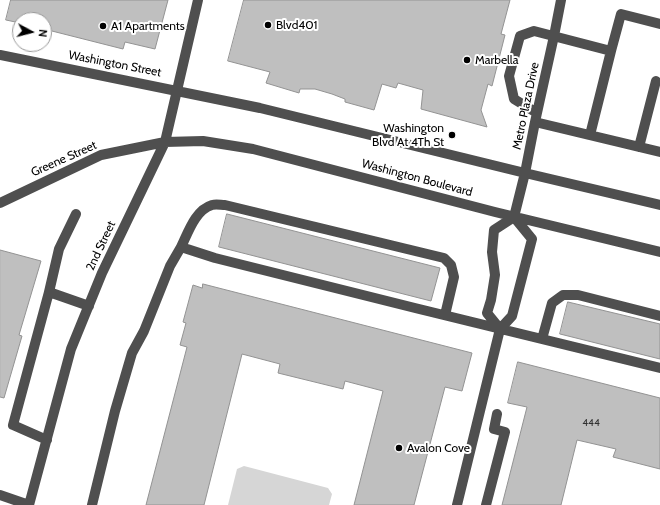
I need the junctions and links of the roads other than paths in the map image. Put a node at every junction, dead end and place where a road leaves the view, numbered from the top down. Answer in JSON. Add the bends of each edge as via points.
{"nodes":[{"id":1,"x":198,"y":0,"type":"edge"},
{"id":2,"x":561,"y":0,"type":"edge"},
{"id":3,"x":660,"y":24,"type":"edge"},
{"id":4,"x":554,"y":36,"type":"junction"},
{"id":5,"x":611,"y":50,"type":"junction"},
{"id":6,"x":0,"y":55,"type":"edge"},
{"id":7,"x":656,"y":81,"type":"dead end"},
{"id":8,"x":177,"y":90,"type":"junction"},
{"id":9,"x":536,"y":118,"type":"junction"},
{"id":10,"x":590,"y":135,"type":"junction"},
{"id":11,"x":165,"y":142,"type":"junction"},
{"id":12,"x":639,"y":147,"type":"junction"},
{"id":13,"x":660,"y":152,"type":"edge"},
{"id":14,"x":525,"y":173,"type":"junction"},
{"id":15,"x":0,"y":203,"type":"edge"},
{"id":16,"x":660,"y":205,"type":"edge"},
{"id":17,"x":76,"y":214,"type":"dead end"},
{"id":18,"x":514,"y":217,"type":"junction"},
{"id":19,"x":181,"y":248,"type":"junction"},
{"id":20,"x":660,"y":252,"type":"edge"},
{"id":21,"x":49,"y":292,"type":"junction"},
{"id":22,"x":89,"y":306,"type":"junction"},
{"id":23,"x":445,"y":315,"type":"junction"},
{"id":24,"x":660,"y":316,"type":"edge"},
{"id":25,"x":500,"y":329,"type":"junction"},
{"id":26,"x":542,"y":339,"type":"junction"},
{"id":27,"x":660,"y":368,"type":"edge"},
{"id":28,"x":497,"y":414,"type":"dead end"},
{"id":29,"x":47,"y":440,"type":"junction"},
{"id":30,"x":0,"y":495,"type":"edge"},
{"id":31,"x":29,"y":505,"type":"edge"},
{"id":32,"x":92,"y":505,"type":"edge"},
{"id":33,"x":457,"y":505,"type":"edge"},
{"id":34,"x":486,"y":505,"type":"edge"}],
"edges":[{"from":1,"to":8,"type":"street","name":"2nd Street"},
{"from":2,"to":4,"type":"street","name":"Metro Plaza Drive"},
{"from":3,"to":5,"type":"street","via":[[621,14]]},
{"from":4,"to":5,"type":"street"},
{"from":4,"to":9,"type":"street","name":"Metro Plaza Drive"},
{"from":4,"to":9,"type":"street","via":[[534,31],[520,36],[509,76],[514,98]]},
{"from":5,"to":10,"type":"street"},
{"from":6,"to":8,"type":"street","name":"Washington Street"},
{"from":7,"to":12,"type":"street"},
{"from":8,"to":11,"type":"street","name":"2nd Street"},
{"from":8,"to":14,"type":"street"},
{"from":9,"to":10,"type":"street"},
{"from":9,"to":14,"type":"street","name":"Metro Plaza Drive"},
{"from":10,"to":12,"type":"street"},
{"from":11,"to":15,"type":"street","name":"Greene Street","via":[[101,155]]},
{"from":11,"to":18,"type":"street","name":"Washington Boulevard","via":[[203,141],[253,148]]},
{"from":11,"to":22,"type":"street","name":"2nd Street","via":[[102,273]]},
{"from":12,"to":13,"type":"street"},
{"from":14,"to":16,"type":"street"},
{"from":14,"to":18,"type":"street","name":"Metro Plaza Drive"},
{"from":17,"to":21,"type":"street","via":[[59,249]]},
{"from":18,"to":20,"type":"street","name":"Washington Boulevard"},
{"from":18,"to":25,"type":"street","via":[[532,240],[512,316]]},
{"from":18,"to":25,"type":"street","via":[[494,230],[492,252],[495,275],[487,313]]},
{"from":19,"to":23,"type":"street"},
{"from":19,"to":23,"type":"street","via":[[202,210],[213,205],[225,205],[444,258],[451,265],[454,277]]},
{"from":19,"to":32,"type":"street","via":[[170,266],[132,354]]},
{"from":21,"to":22,"type":"street"},
{"from":21,"to":29,"type":"street","via":[[13,425]]},
{"from":22,"to":29,"type":"street","name":"2nd Street","via":[[72,349]]},
{"from":23,"to":25,"type":"street"},
{"from":24,"to":26,"type":"street","via":[[578,295],[563,295],[552,302]]},
{"from":25,"to":26,"type":"street"},
{"from":25,"to":33,"type":"street"},
{"from":26,"to":27,"type":"street"},
{"from":28,"to":34,"type":"street","via":[[494,429],[505,432]]},
{"from":29,"to":31,"type":"street","name":"2nd Street"},
{"from":30,"to":31,"type":"street"}]}
